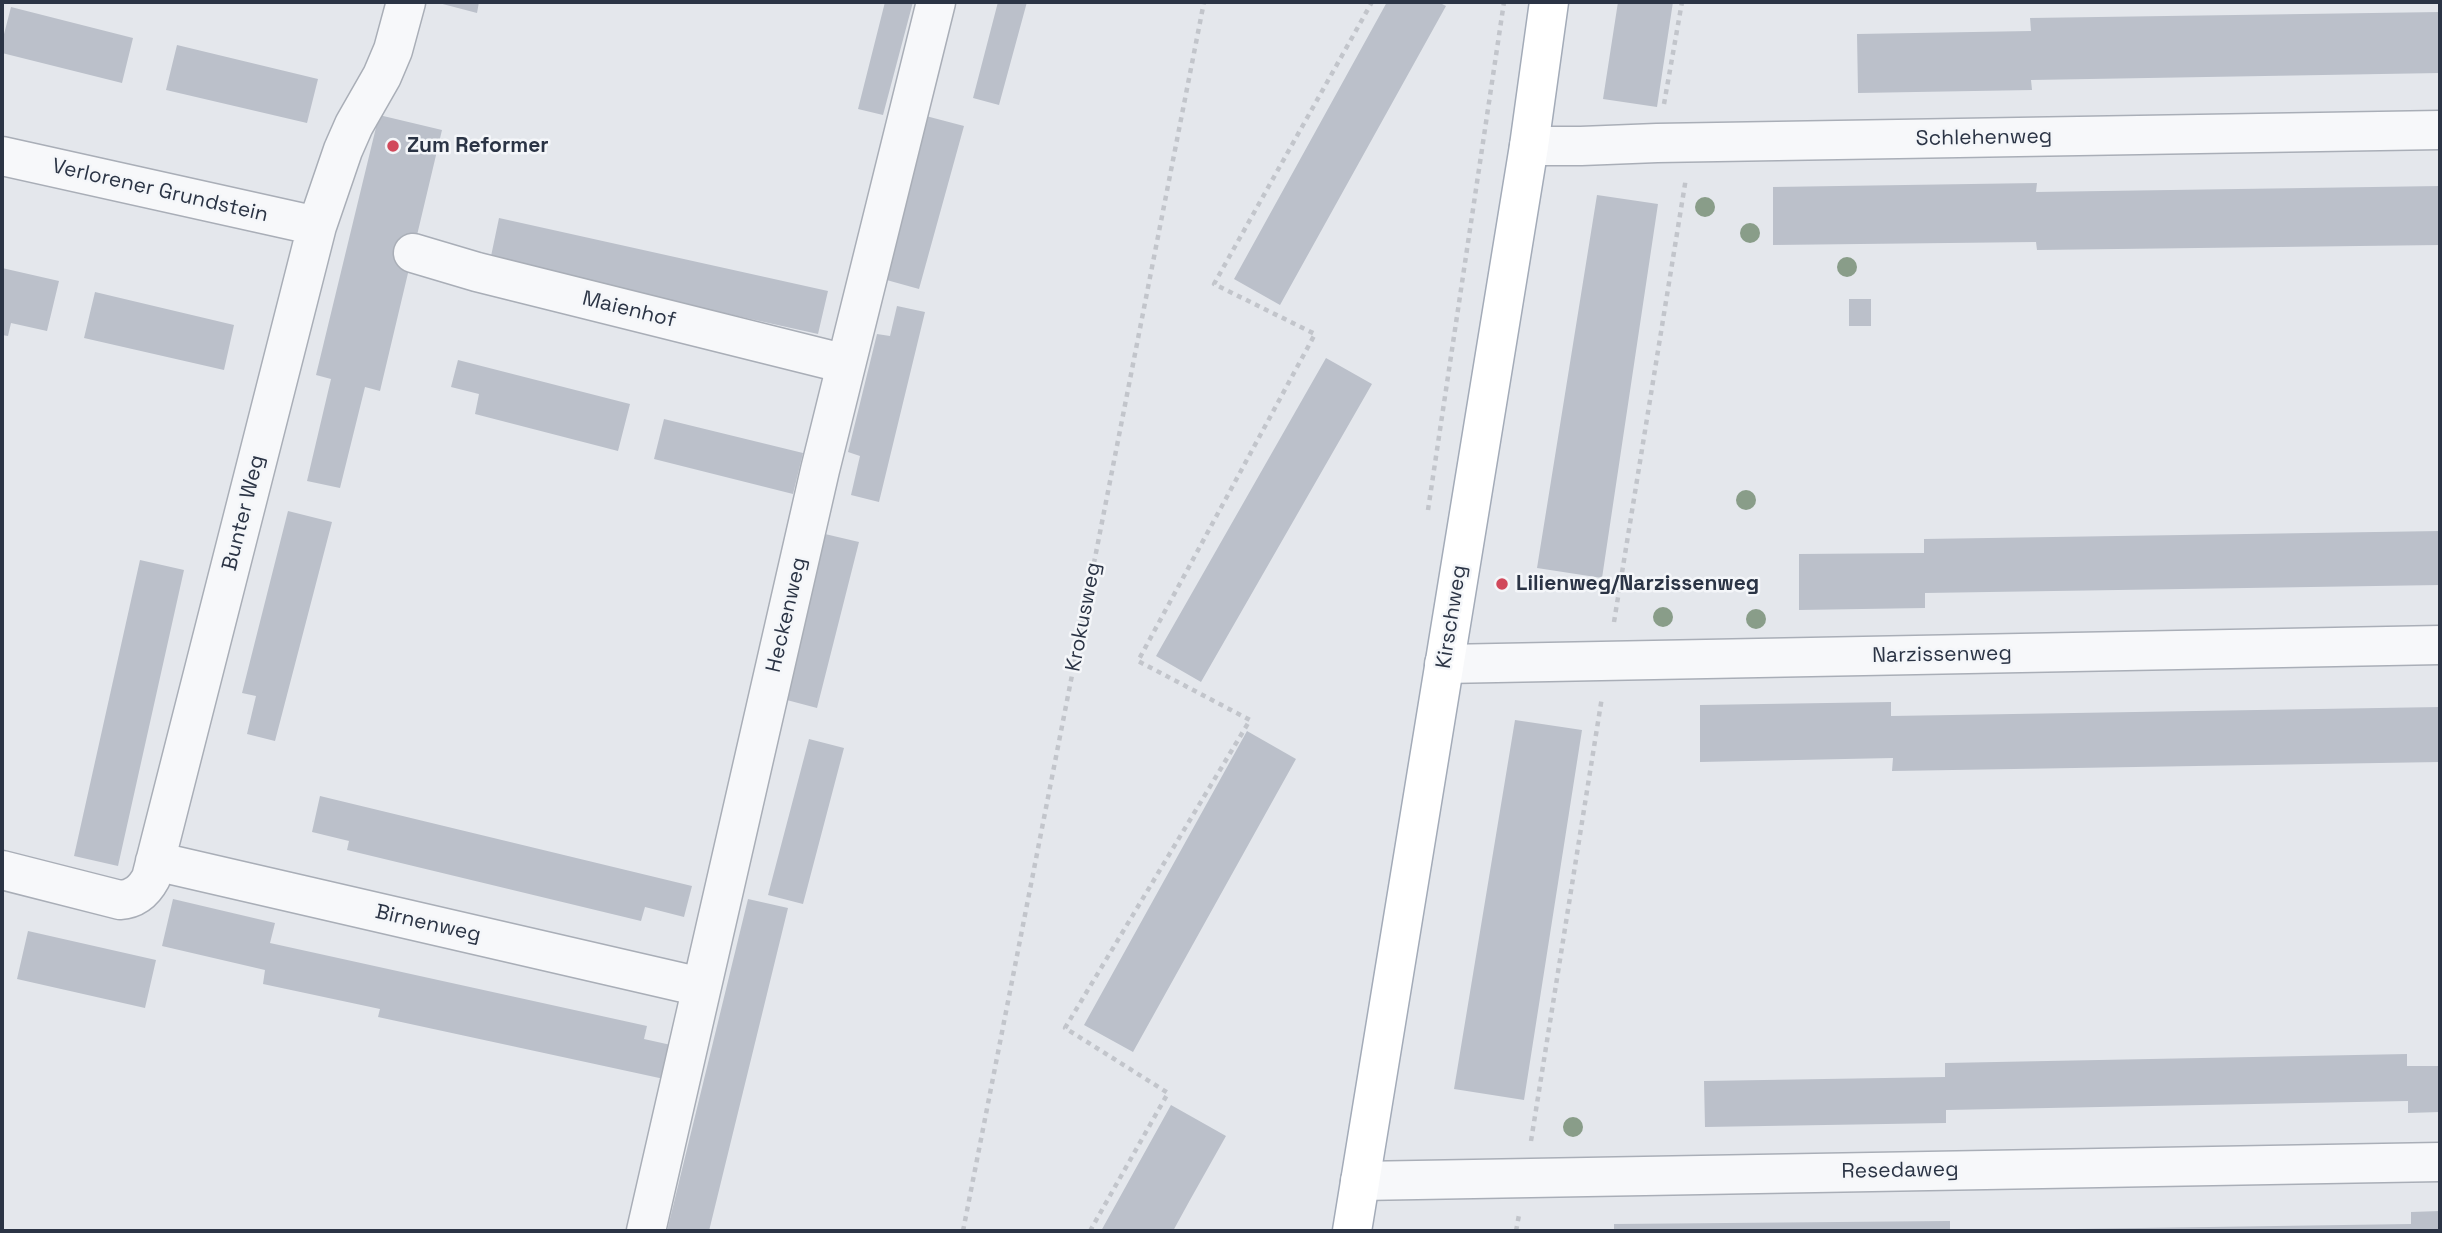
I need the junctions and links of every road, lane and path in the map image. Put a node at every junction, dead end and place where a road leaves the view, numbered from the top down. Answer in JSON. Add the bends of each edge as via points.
{"nodes":[{"id":1,"x":406,"y":2,"type":"edge"},
{"id":2,"x":936,"y":2,"type":"edge"},
{"id":3,"x":1205,"y":2,"type":"edge"},
{"id":4,"x":1372,"y":2,"type":"edge"},
{"id":5,"x":1549,"y":2,"type":"edge"},
{"id":6,"x":1682,"y":2,"type":"edge"},
{"id":7,"x":2440,"y":130,"type":"edge"},
{"id":8,"x":1657,"y":143,"type":"junction"},
{"id":9,"x":1529,"y":146,"type":"junction"},
{"id":10,"x":2,"y":156,"type":"edge"},
{"id":11,"x":317,"y":226,"type":"junction"},
{"id":12,"x":413,"y":253,"type":"dead end"},
{"id":13,"x":846,"y":364,"type":"junction"},
{"id":14,"x":2440,"y":645,"type":"edge"},
{"id":15,"x":1444,"y":664,"type":"junction"},
{"id":16,"x":155,"y":861,"type":"junction"},
{"id":17,"x":2,"y":870,"type":"edge"},
{"id":18,"x":701,"y":987,"type":"junction"},
{"id":19,"x":2440,"y":1161,"type":"edge"},
{"id":20,"x":1360,"y":1181,"type":"junction"},
{"id":21,"x":646,"y":1231,"type":"edge"},
{"id":22,"x":963,"y":1231,"type":"edge"},
{"id":23,"x":1090,"y":1231,"type":"edge"},
{"id":24,"x":1352,"y":1231,"type":"edge"}],
"edges":[{"from":1,"to":11,"type":"street","name":"Bunter Weg","via":[[393,50],[343,150]]},
{"from":2,"to":13,"type":"street","name":"Heckenweg"},
{"from":3,"to":22,"type":"path","name":"Krokusweg"},
{"from":4,"to":23,"type":"path","via":[[1214,284],[1315,334],[1138,662],[1250,720],[1065,1028],[1168,1093]]},
{"from":5,"to":9,"type":"main road","name":"Kirschweg"},
{"from":6,"to":8,"type":"path"},
{"from":7,"to":8,"type":"street","name":"Schlehenweg"},
{"from":8,"to":9,"type":"street","name":"Schlehenweg"},
{"from":9,"to":15,"type":"main road","name":"Kirschweg"},
{"from":10,"to":11,"type":"street","name":"Verlorener Grundstein"},
{"from":11,"to":16,"type":"street","name":"Bunter Weg"},
{"from":12,"to":13,"type":"street","name":"Maienhof"},
{"from":13,"to":18,"type":"street","name":"Heckenweg"},
{"from":14,"to":15,"type":"street","name":"Narzissenweg"},
{"from":15,"to":20,"type":"main road","name":"Kirschweg"},
{"from":16,"to":17,"type":"street","name":"Bunter Weg","via":[[142,891],[124,900]]},
{"from":16,"to":18,"type":"street","name":"Birnenweg"},
{"from":18,"to":21,"type":"street","name":"Heckenweg"},
{"from":19,"to":20,"type":"street","name":"Resedaweg"},
{"from":20,"to":24,"type":"main road","name":"Kirschweg"}]}
